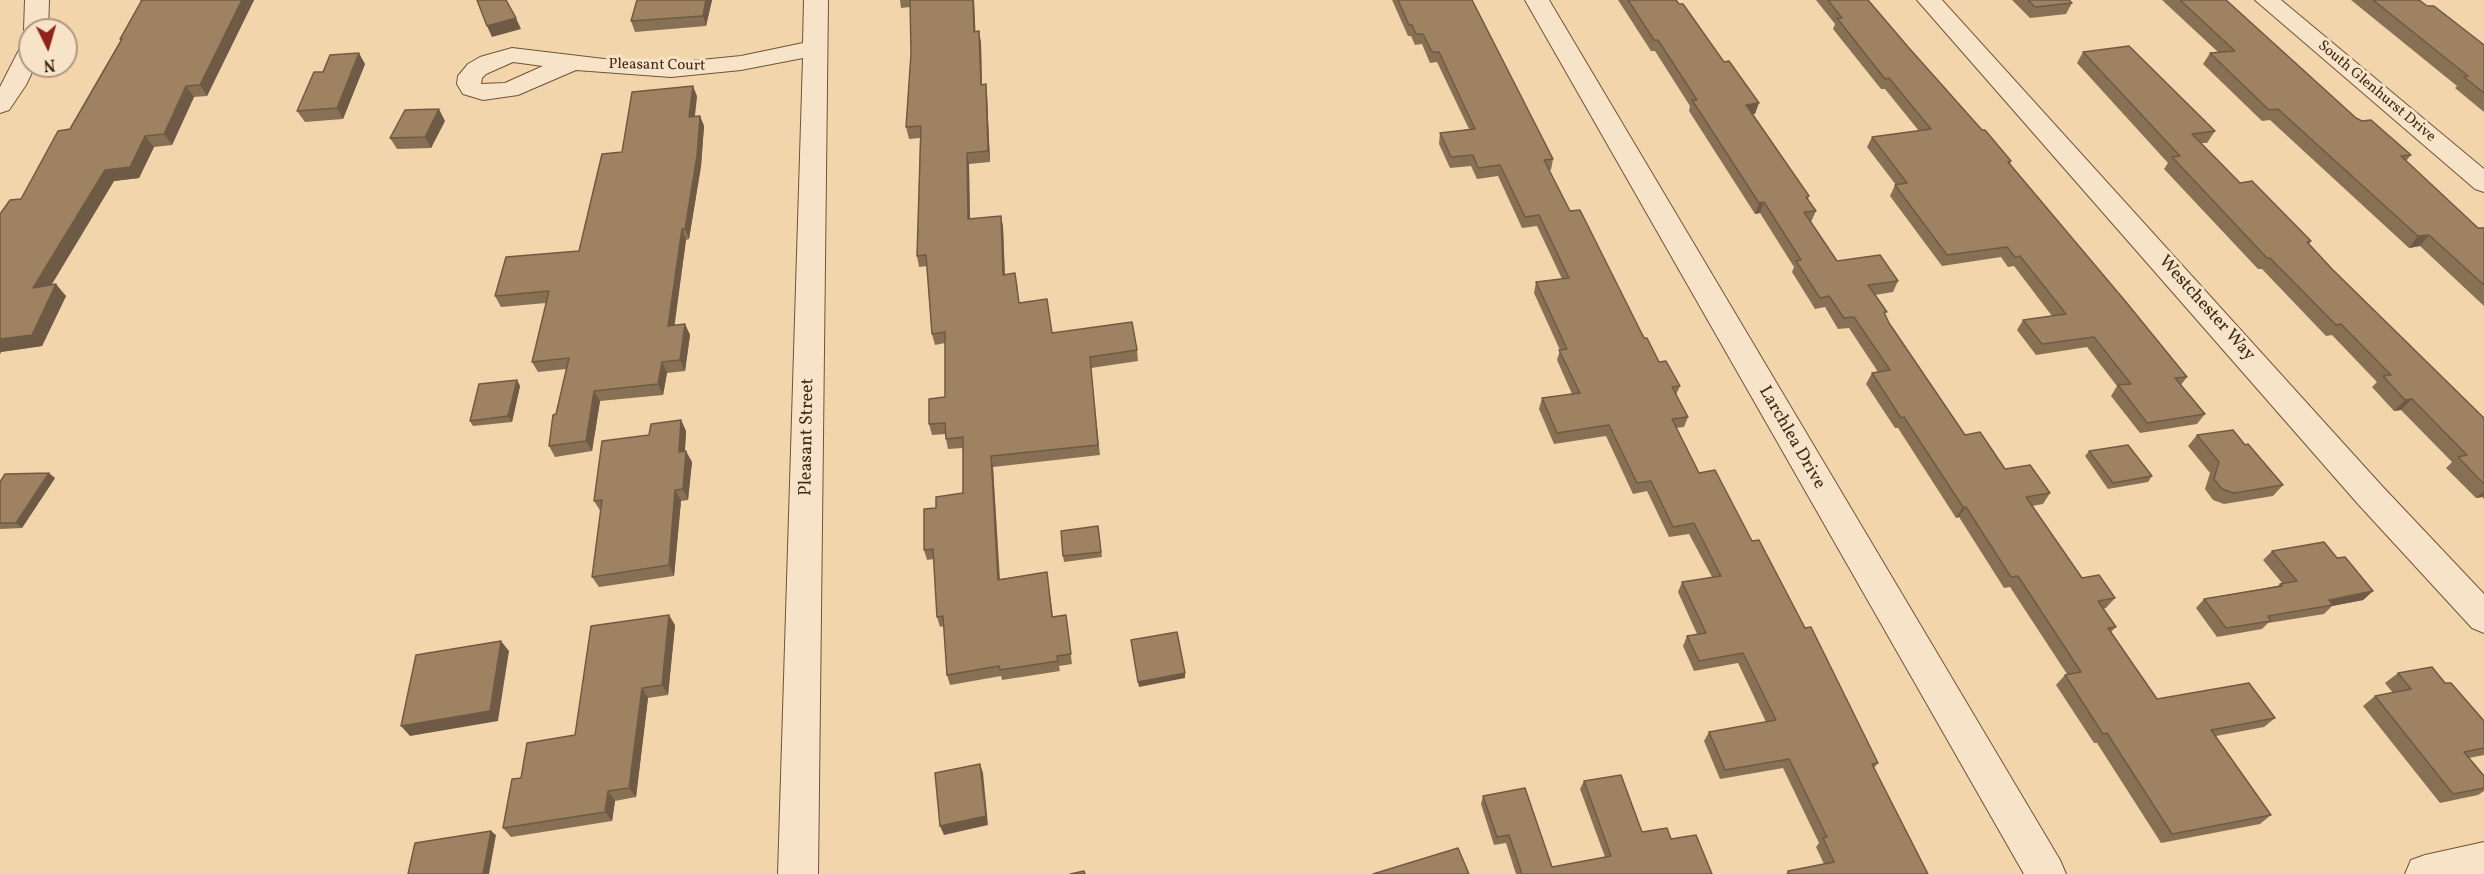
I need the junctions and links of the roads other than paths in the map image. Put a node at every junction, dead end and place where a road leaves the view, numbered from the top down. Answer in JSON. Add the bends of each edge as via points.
{"nodes":[{"id":1,"x":38,"y":0,"type":"edge"},
{"id":2,"x":816,"y":0,"type":"edge"},
{"id":3,"x":1538,"y":0,"type":"edge"},
{"id":4,"x":1929,"y":0,"type":"edge"},
{"id":5,"x":2267,"y":0,"type":"edge"},
{"id":6,"x":37,"y":18,"type":"edge"},
{"id":7,"x":814,"y":48,"type":"junction"},
{"id":8,"x":571,"y":63,"type":"dead end"},
{"id":9,"x":18,"y":76,"type":"edge"},
{"id":10,"x":0,"y":105,"type":"edge"},
{"id":11,"x":2484,"y":183,"type":"edge"},
{"id":12,"x":2484,"y":618,"type":"edge"},
{"id":13,"x":2484,"y":861,"type":"edge"},
{"id":14,"x":798,"y":874,"type":"edge"},
{"id":15,"x":2046,"y":874,"type":"edge"},
{"id":16,"x":2424,"y":874,"type":"edge"}],
"edges":[{"from":1,"to":6,"type":"street"},
{"from":2,"to":7,"type":"street","name":"Pleasant Street"},
{"from":3,"to":15,"type":"street","name":"Larchlea Drive"},
{"from":4,"to":12,"type":"street","name":"Westchester Way"},
{"from":5,"to":11,"type":"street","name":"South Glenhurst Drive"},
{"from":7,"to":8,"type":"street","name":"Pleasant Court","via":[[690,69]]},
{"from":7,"to":14,"type":"street","name":"Pleasant Street"},
{"from":9,"to":10,"type":"street"},
{"from":13,"to":16,"type":"street"}]}
